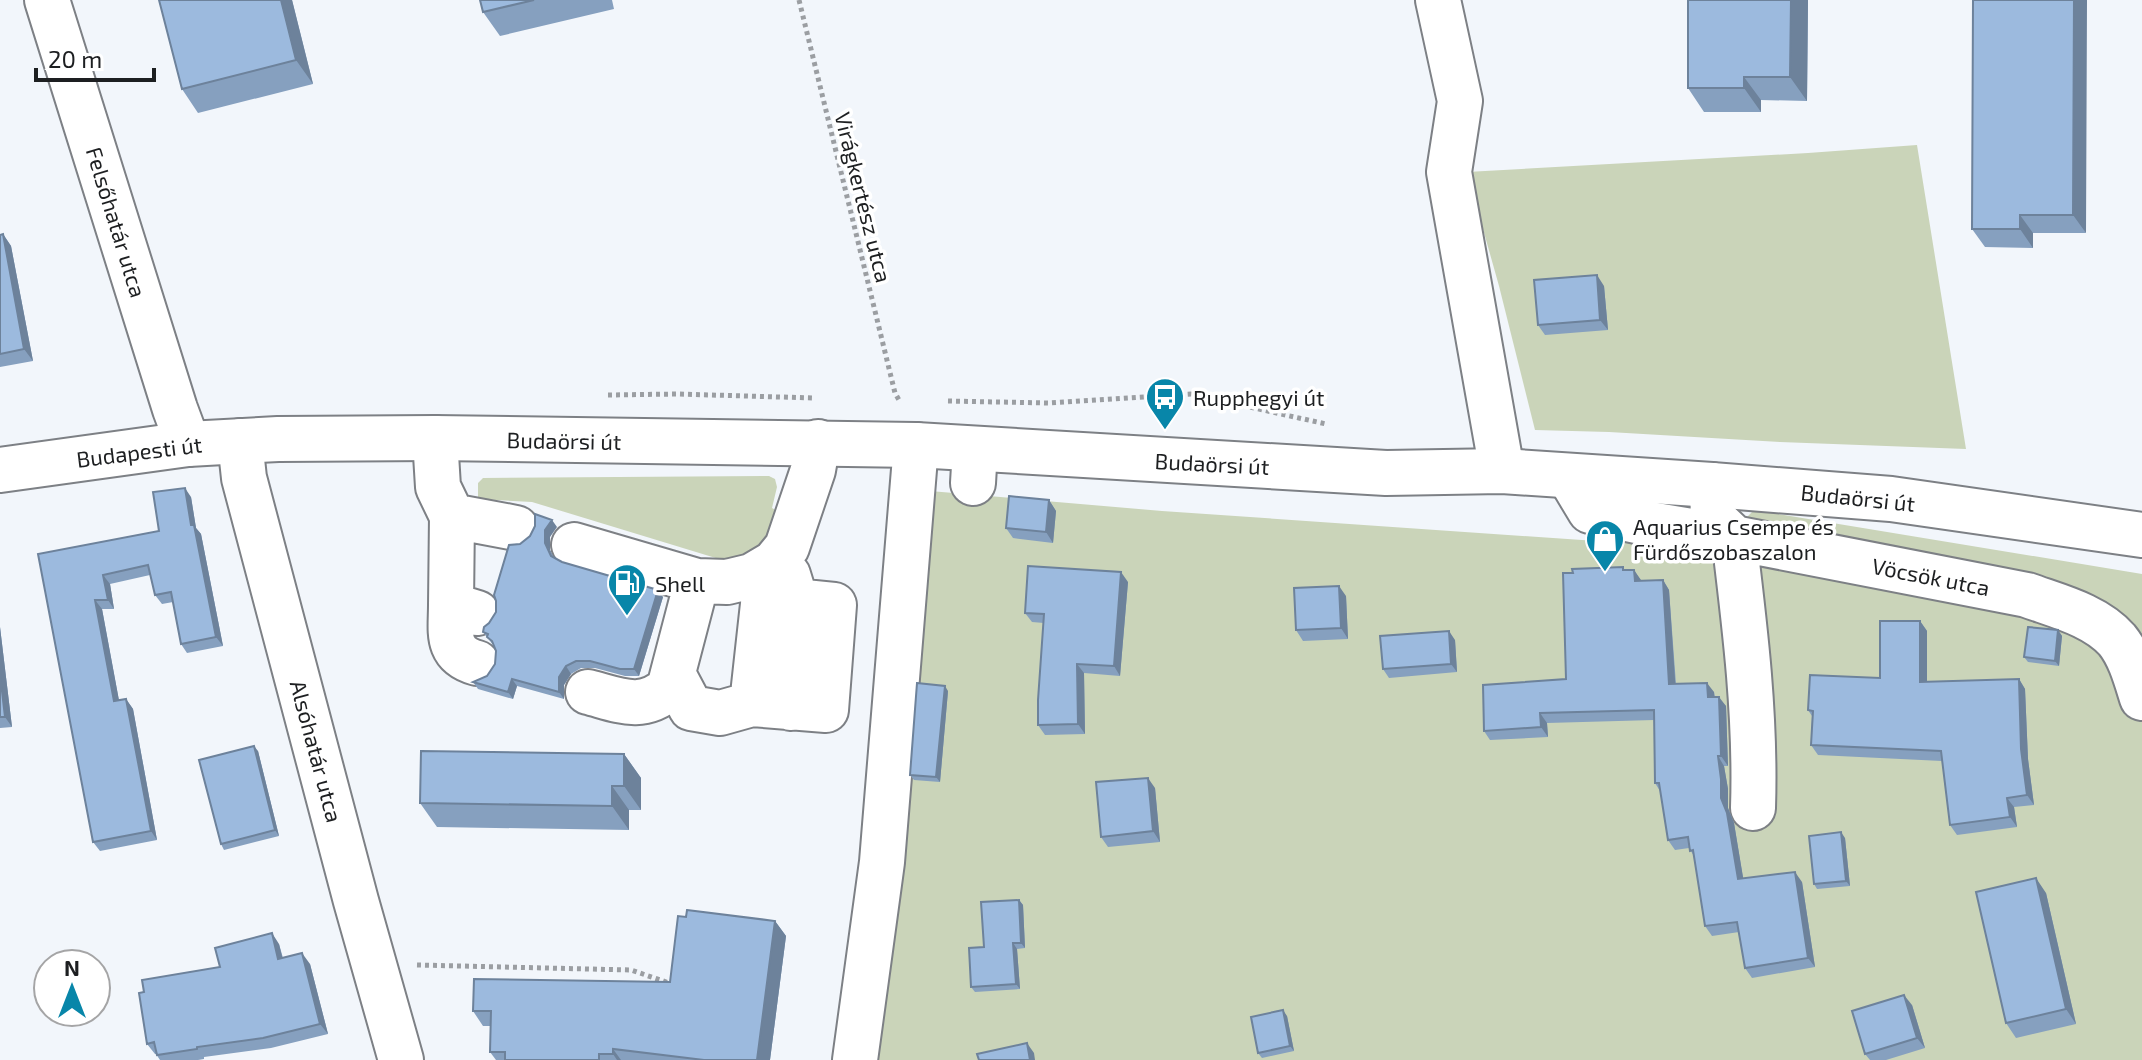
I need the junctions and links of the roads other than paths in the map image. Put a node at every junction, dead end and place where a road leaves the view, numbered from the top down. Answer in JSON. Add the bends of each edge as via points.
{"nodes":[{"id":1,"x":47,"y":0,"type":"edge"},
{"id":2,"x":1438,"y":0,"type":"edge"},
{"id":3,"x":435,"y":438,"type":"junction"},
{"id":4,"x":259,"y":440,"type":"junction"},
{"id":5,"x":818,"y":442,"type":"junction"},
{"id":6,"x":188,"y":444,"type":"junction"},
{"id":7,"x":916,"y":445,"type":"junction"},
{"id":8,"x":0,"y":470,"type":"edge"},
{"id":9,"x":1502,"y":471,"type":"junction"},
{"id":10,"x":1569,"y":476,"type":"junction"},
{"id":11,"x":1712,"y":485,"type":"junction"},
{"id":12,"x":452,"y":516,"type":"junction"},
{"id":13,"x":516,"y":528,"type":"dead end"},
{"id":14,"x":2142,"y":535,"type":"edge"},
{"id":15,"x":1734,"y":538,"type":"junction"},
{"id":16,"x":580,"y":557,"type":"dead end"},
{"id":17,"x":777,"y":580,"type":"junction"},
{"id":18,"x":697,"y":581,"type":"junction"},
{"id":19,"x":477,"y":663,"type":"dead end"},
{"id":20,"x":673,"y":674,"type":"junction"},
{"id":21,"x":588,"y":692,"type":"dead end"},
{"id":22,"x":2142,"y":698,"type":"edge"},
{"id":23,"x":772,"y":706,"type":"junction"},
{"id":24,"x":1753,"y":808,"type":"dead end"},
{"id":25,"x":401,"y":1060,"type":"edge"},
{"id":26,"x":855,"y":1060,"type":"edge"}],
"edges":[{"from":1,"to":6,"type":"main road","name":"Felsőhatár utca"},
{"from":2,"to":9,"type":"main road","via":[[1460,101],[1449,172]]},
{"from":3,"to":4,"type":"main road","name":"Budaörsi út"},
{"from":3,"to":5,"type":"main road","name":"Budaörsi út"},
{"from":3,"to":12,"type":"main road","via":[[438,487]]},
{"from":4,"to":6,"type":"main road","name":"Budapesti út"},
{"from":4,"to":25,"type":"main road","name":"Alsóhatár utca","via":[[244,478]]},
{"from":5,"to":7,"type":"main road","name":"Budaörsi út"},
{"from":5,"to":17,"type":"main road"},
{"from":6,"to":8,"type":"main road","name":"Budapesti út"},
{"from":7,"to":9,"type":"main road","name":"Budaörsi út","via":[[974,466]]},
{"from":7,"to":26,"type":"main road","via":[[882,862]]},
{"from":9,"to":10,"type":"main road","name":"Budaörsi út"},
{"from":10,"to":11,"type":"main road","name":"Budaörsi út"},
{"from":10,"to":15,"type":"main road","name":"Vöcsök utca","via":[[1590,511]]},
{"from":11,"to":14,"type":"main road","name":"Budaörsi út","via":[[1891,499]]},
{"from":11,"to":15,"type":"main road","via":[[1713,518]]},
{"from":12,"to":13,"type":"main road"},
{"from":12,"to":19,"type":"main road","via":[[464,609],[451,641],[455,651]]},
{"from":15,"to":22,"type":"main road","name":"Vöcsök utca","via":[[2027,595],[2069,610],[2117,641]]},
{"from":15,"to":24,"type":"main road","via":[[1749,660]]},
{"from":16,"to":18,"type":"main road"},
{"from":17,"to":18,"type":"main road","via":[[752,576]]},
{"from":17,"to":23,"type":"main road"},
{"from":17,"to":23,"type":"main road","via":[[834,605],[826,710]]},
{"from":18,"to":20,"type":"main road"},
{"from":20,"to":21,"type":"main road","via":[[669,688],[658,698],[638,704]]},
{"from":20,"to":23,"type":"main road","via":[[691,708],[720,713]]}]}
